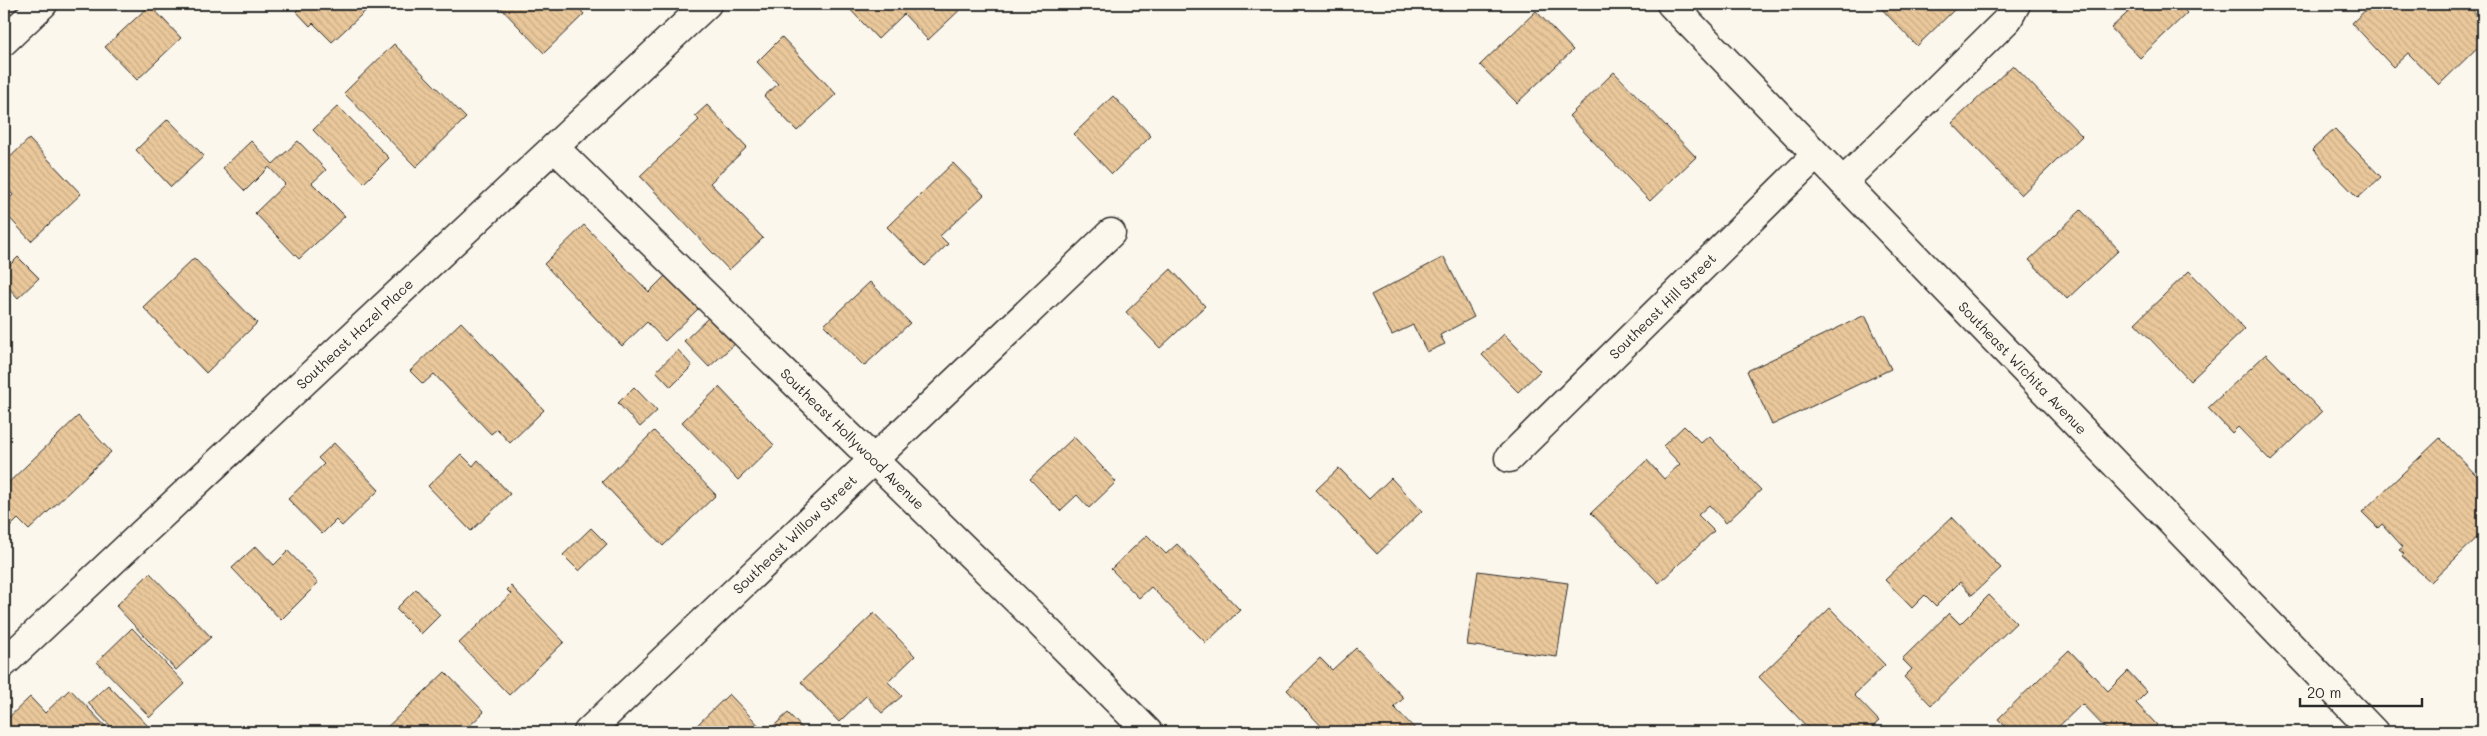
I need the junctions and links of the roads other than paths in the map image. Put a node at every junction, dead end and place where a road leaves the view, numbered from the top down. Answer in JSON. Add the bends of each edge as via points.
{"nodes":[{"id":1,"x":43,"y":4,"type":"edge"},
{"id":2,"x":707,"y":4,"type":"edge"},
{"id":3,"x":1671,"y":4,"type":"edge"},
{"id":4,"x":2016,"y":4,"type":"edge"},
{"id":5,"x":4,"y":41,"type":"edge"},
{"id":6,"x":555,"y":148,"type":"junction"},
{"id":7,"x":1816,"y":155,"type":"junction"},
{"id":8,"x":1843,"y":182,"type":"junction"},
{"id":9,"x":1111,"y":232,"type":"dead end"},
{"id":10,"x":1509,"y":458,"type":"dead end"},
{"id":11,"x":874,"y":459,"type":"junction"},
{"id":12,"x":4,"y":663,"type":"edge"},
{"id":13,"x":588,"y":732,"type":"edge"},
{"id":14,"x":1148,"y":732,"type":"edge"},
{"id":15,"x":2374,"y":732,"type":"edge"}],
"edges":[{"from":1,"to":5,"type":"street"},
{"from":2,"to":6,"type":"street","name":"Southeast Hazel Place"},
{"from":3,"to":7,"type":"street","name":"Southeast Wichita Avenue"},
{"from":4,"to":8,"type":"street","via":[[2008,20]]},
{"from":6,"to":11,"type":"street","name":"Southeast Hollywood Avenue"},
{"from":6,"to":12,"type":"street","name":"Southeast Hazel Place"},
{"from":7,"to":8,"type":"street","name":"Southeast Wichita Avenue"},
{"from":7,"to":10,"type":"street","name":"Southeast Hill Street"},
{"from":8,"to":15,"type":"street","name":"Southeast Wichita Avenue"},
{"from":9,"to":11,"type":"street","name":"Southeast Willow Street"},
{"from":11,"to":13,"type":"street","name":"Southeast Willow Street"},
{"from":11,"to":14,"type":"street","name":"Southeast Hollywood Avenue"}]}
